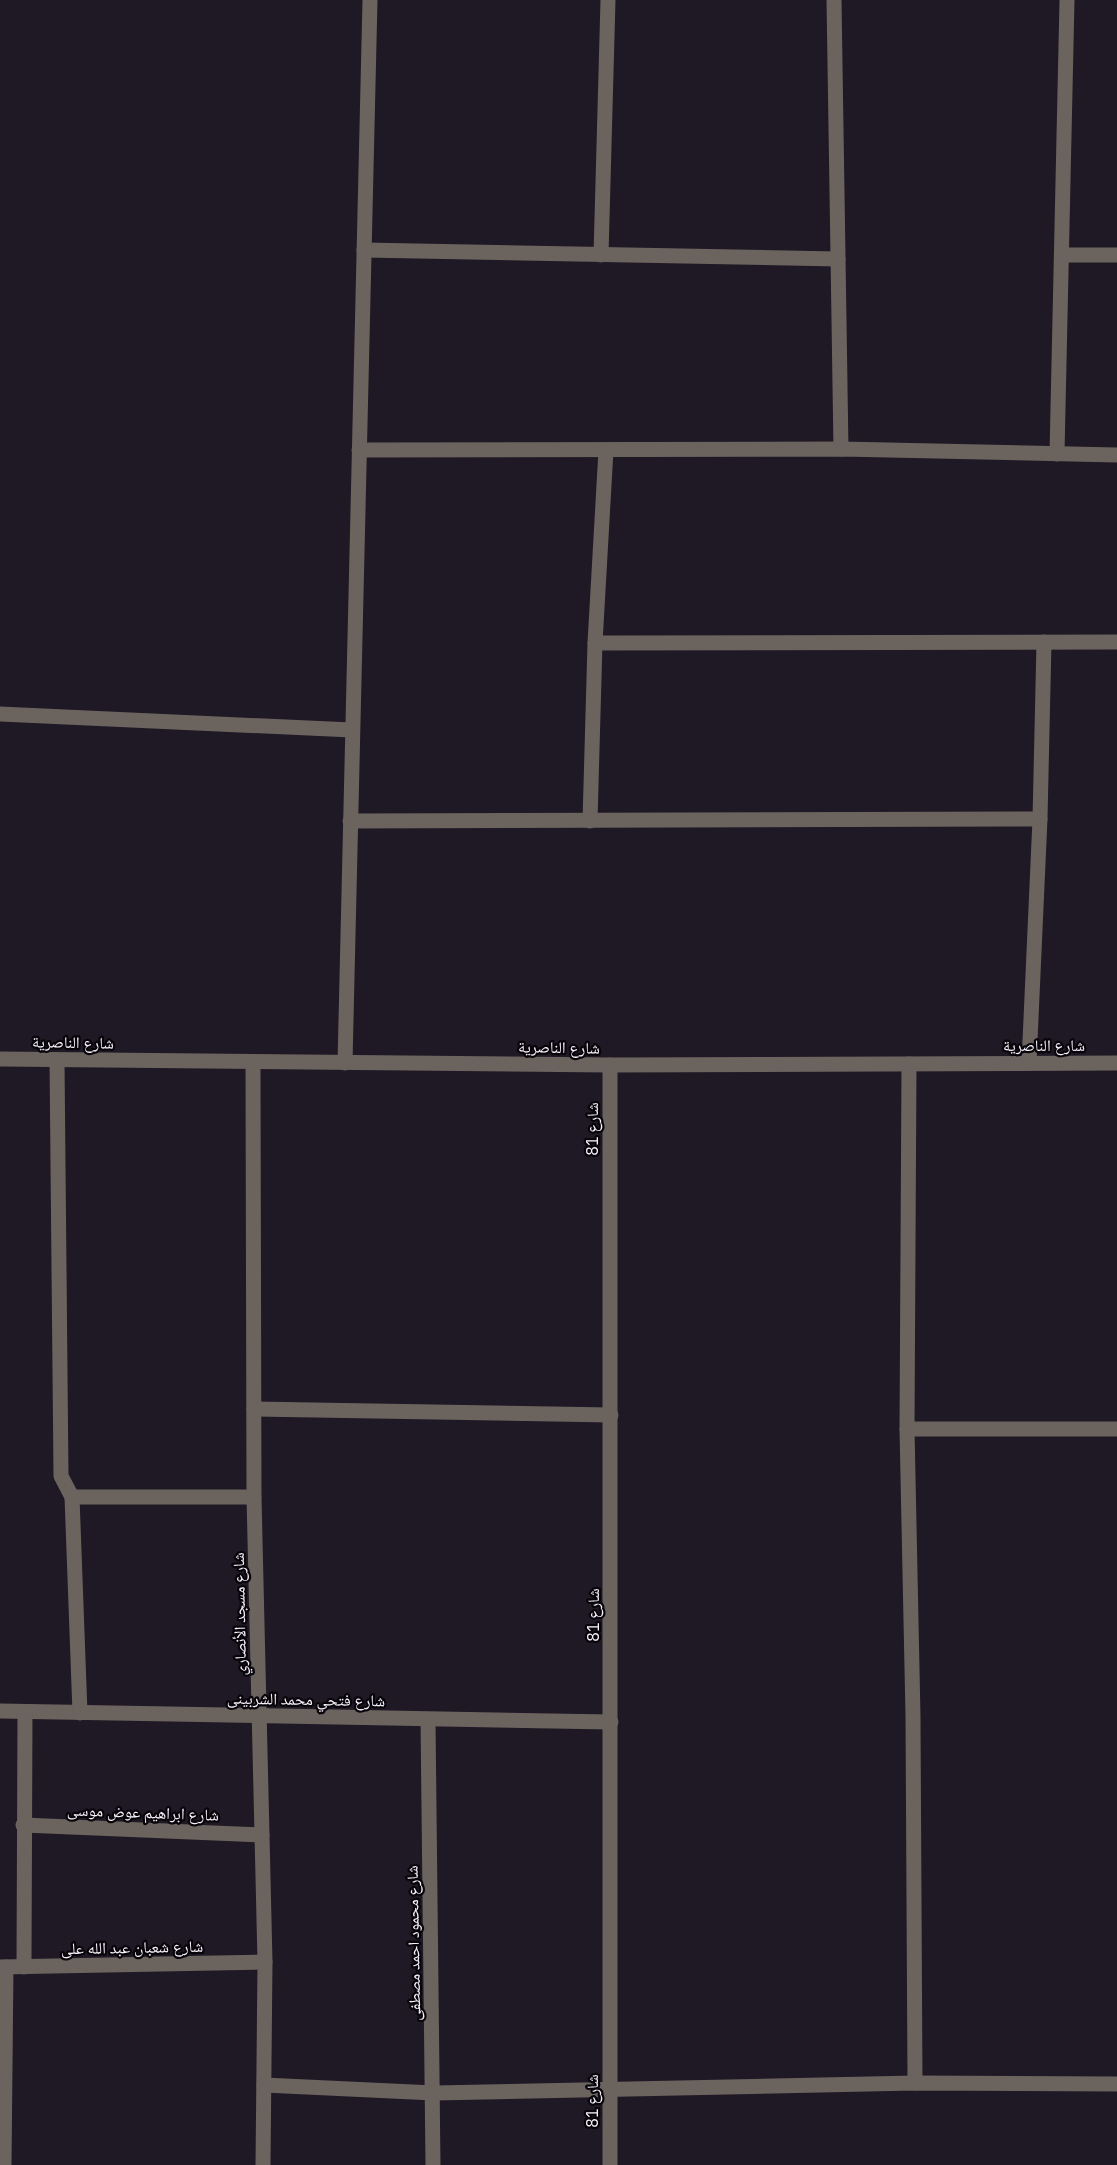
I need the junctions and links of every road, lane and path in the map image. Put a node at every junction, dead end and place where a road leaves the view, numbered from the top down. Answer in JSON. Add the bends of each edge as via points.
{"nodes":[{"id":1,"x":370,"y":0,"type":"edge"},
{"id":2,"x":608,"y":0,"type":"edge"},
{"id":3,"x":834,"y":0,"type":"edge"},
{"id":4,"x":1068,"y":0,"type":"edge"},
{"id":5,"x":363,"y":250,"type":"junction"},
{"id":6,"x":601,"y":255,"type":"junction"},
{"id":7,"x":1062,"y":255,"type":"junction"},
{"id":8,"x":1117,"y":255,"type":"edge"},
{"id":9,"x":838,"y":259,"type":"junction"},
{"id":10,"x":841,"y":449,"type":"junction"},
{"id":11,"x":358,"y":450,"type":"junction"},
{"id":12,"x":606,"y":450,"type":"junction"},
{"id":13,"x":1057,"y":454,"type":"junction"},
{"id":14,"x":1117,"y":455,"type":"edge"},
{"id":15,"x":1044,"y":642,"type":"junction"},
{"id":16,"x":1117,"y":642,"type":"edge"},
{"id":17,"x":595,"y":643,"type":"junction"},
{"id":18,"x":0,"y":714,"type":"edge"},
{"id":19,"x":352,"y":730,"type":"junction"},
{"id":20,"x":1040,"y":819,"type":"junction"},
{"id":21,"x":350,"y":821,"type":"junction"},
{"id":22,"x":590,"y":821,"type":"junction"},
{"id":23,"x":0,"y":1059,"type":"edge"},
{"id":24,"x":57,"y":1060,"type":"junction"},
{"id":25,"x":253,"y":1062,"type":"junction"},
{"id":26,"x":345,"y":1063,"type":"junction"},
{"id":27,"x":1029,"y":1063,"type":"junction"},
{"id":28,"x":1117,"y":1063,"type":"edge"},
{"id":29,"x":909,"y":1064,"type":"junction"},
{"id":30,"x":610,"y":1065,"type":"junction"},
{"id":31,"x":254,"y":1409,"type":"junction"},
{"id":32,"x":611,"y":1415,"type":"junction"},
{"id":33,"x":907,"y":1429,"type":"junction"},
{"id":34,"x":1117,"y":1429,"type":"edge"},
{"id":35,"x":72,"y":1497,"type":"junction"},
{"id":36,"x":254,"y":1497,"type":"junction"},
{"id":37,"x":0,"y":1711,"type":"edge"},
{"id":38,"x":25,"y":1712,"type":"junction"},
{"id":39,"x":80,"y":1713,"type":"junction"},
{"id":40,"x":259,"y":1716,"type":"junction"},
{"id":41,"x":428,"y":1720,"type":"junction"},
{"id":42,"x":611,"y":1722,"type":"junction"},
{"id":43,"x":23,"y":1825,"type":"junction"},
{"id":44,"x":262,"y":1835,"type":"junction"},
{"id":45,"x":265,"y":1962,"type":"junction"},
{"id":46,"x":3,"y":1967,"type":"edge"},
{"id":47,"x":24,"y":1967,"type":"junction"},
{"id":48,"x":915,"y":2083,"type":"junction"},
{"id":49,"x":1117,"y":2084,"type":"edge"},
{"id":50,"x":264,"y":2085,"type":"junction"},
{"id":51,"x":610,"y":2091,"type":"junction"},
{"id":52,"x":434,"y":2092,"type":"junction"},
{"id":53,"x":4,"y":2165,"type":"edge"},
{"id":54,"x":263,"y":2165,"type":"edge"},
{"id":55,"x":433,"y":2165,"type":"edge"},
{"id":56,"x":610,"y":2165,"type":"edge"}],
"edges":[{"from":1,"to":5,"type":"street"},
{"from":2,"to":6,"type":"street"},
{"from":3,"to":9,"type":"street"},
{"from":4,"to":7,"type":"street"},
{"from":5,"to":6,"type":"street"},
{"from":5,"to":11,"type":"street"},
{"from":6,"to":9,"type":"street"},
{"from":7,"to":8,"type":"street"},
{"from":7,"to":13,"type":"street"},
{"from":9,"to":10,"type":"street"},
{"from":10,"to":12,"type":"street"},
{"from":10,"to":13,"type":"street"},
{"from":11,"to":12,"type":"street"},
{"from":11,"to":19,"type":"street"},
{"from":12,"to":17,"type":"street"},
{"from":13,"to":14,"type":"street"},
{"from":15,"to":16,"type":"street"},
{"from":15,"to":17,"type":"street"},
{"from":15,"to":20,"type":"street"},
{"from":17,"to":22,"type":"street"},
{"from":18,"to":19,"type":"street"},
{"from":19,"to":21,"type":"street"},
{"from":20,"to":22,"type":"street"},
{"from":20,"to":27,"type":"street"},
{"from":21,"to":22,"type":"street"},
{"from":21,"to":26,"type":"street"},
{"from":23,"to":24,"type":"street","name":"شارع الناصرية"},
{"from":24,"to":25,"type":"street","name":"شارع الناصرية"},
{"from":24,"to":35,"type":"street","via":[[61,1476]]},
{"from":25,"to":26,"type":"street","name":"شارع الناصرية"},
{"from":25,"to":31,"type":"street","name":"شارع مسجد الأنصاري"},
{"from":26,"to":30,"type":"street","name":"شارع الناصرية"},
{"from":27,"to":28,"type":"street","name":"شارع الناصرية"},
{"from":27,"to":29,"type":"street","name":"شارع الناصرية"},
{"from":29,"to":30,"type":"street","name":"شارع الناصرية"},
{"from":29,"to":33,"type":"street"},
{"from":30,"to":32,"type":"street","name":"شارع 81"},
{"from":31,"to":32,"type":"street"},
{"from":31,"to":36,"type":"street","name":"شارع مسجد الأنصاري"},
{"from":32,"to":42,"type":"street","name":"شارع 81"},
{"from":33,"to":34,"type":"street"},
{"from":33,"to":48,"type":"street"},
{"from":35,"to":36,"type":"street"},
{"from":35,"to":39,"type":"street"},
{"from":36,"to":40,"type":"street","name":"شارع مسجد الأنصاري"},
{"from":37,"to":38,"type":"street","name":"شارع فتحي محمد الشربينى"},
{"from":38,"to":39,"type":"street","name":"شارع فتحي محمد الشربينى"},
{"from":38,"to":43,"type":"street"},
{"from":39,"to":40,"type":"street","name":"شارع فتحي محمد الشربينى"},
{"from":40,"to":41,"type":"street","name":"شارع فتحي محمد الشربينى"},
{"from":40,"to":44,"type":"street","name":"شارع مسجد الأنصاري"},
{"from":41,"to":42,"type":"street","name":"شارع فتحي محمد الشربينى"},
{"from":41,"to":52,"type":"street","name":"شارع محمود احمد مصطفى"},
{"from":42,"to":51,"type":"street","name":"شارع 81"},
{"from":43,"to":44,"type":"street","name":"شارع ابراهيم عوض موسى"},
{"from":43,"to":47,"type":"street"},
{"from":44,"to":45,"type":"street","name":"شارع مسجد الأنصاري"},
{"from":45,"to":47,"type":"street","name":"شارع شعبان عبد الله على"},
{"from":45,"to":50,"type":"street","name":"شارع مسجد الأنصاري"},
{"from":46,"to":47,"type":"street","name":"شارع شعبان عبد الله على"},
{"from":46,"to":53,"type":"street"},
{"from":48,"to":49,"type":"street"},
{"from":48,"to":51,"type":"street"},
{"from":50,"to":52,"type":"street"},
{"from":50,"to":54,"type":"street","name":"شارع مسجد الأنصاري"},
{"from":51,"to":52,"type":"street"},
{"from":51,"to":56,"type":"street","name":"شارع 81"},
{"from":52,"to":55,"type":"street","name":"شارع محمود احمد مصطفى"}]}
